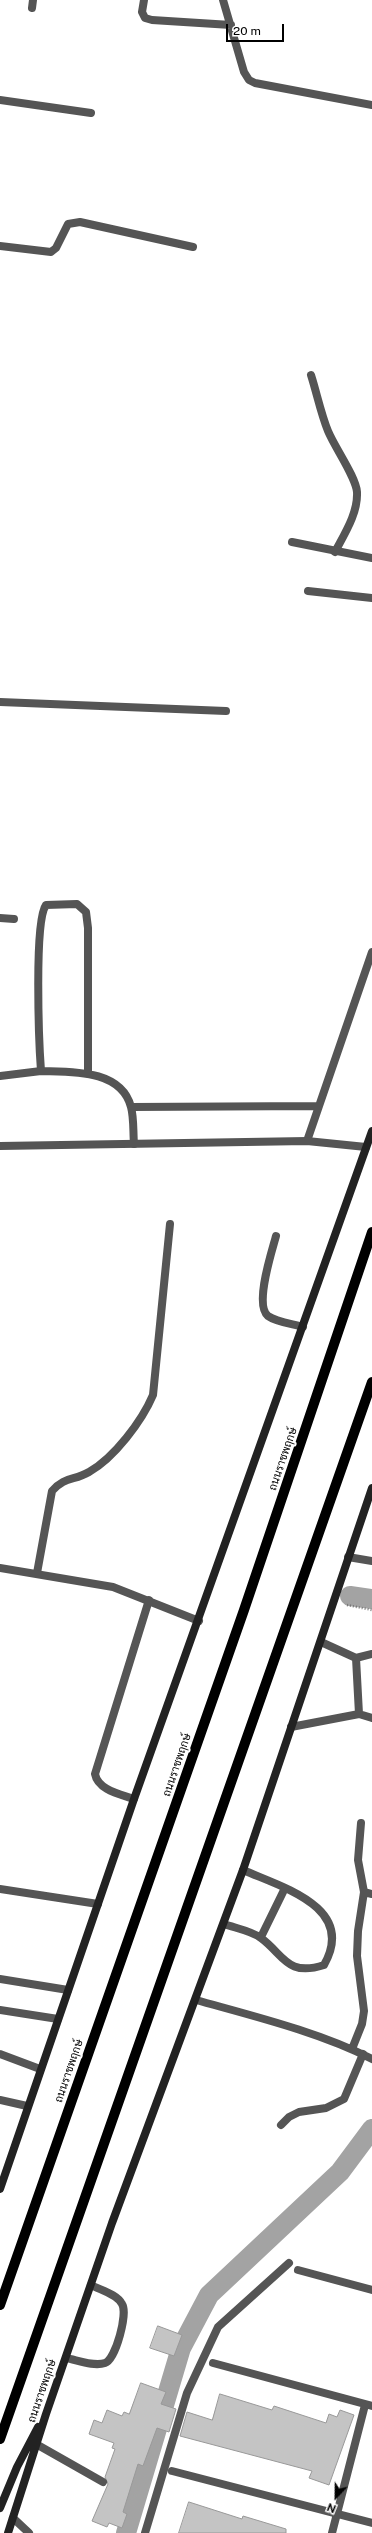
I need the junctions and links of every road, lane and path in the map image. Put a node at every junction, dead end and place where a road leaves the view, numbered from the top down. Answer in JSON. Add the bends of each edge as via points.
{"nodes":[{"id":1,"x":144,"y":0,"type":"edge"},
{"id":2,"x":223,"y":0,"type":"edge"},
{"id":3,"x":232,"y":25,"type":"junction"},
{"id":4,"x":0,"y":100,"type":"edge"},
{"id":5,"x":372,"y":105,"type":"edge"},
{"id":6,"x":91,"y":113,"type":"dead end"},
{"id":7,"x":0,"y":246,"type":"edge"},
{"id":8,"x":193,"y":247,"type":"dead end"},
{"id":9,"x":312,"y":375,"type":"dead end"},
{"id":10,"x":292,"y":542,"type":"dead end"},
{"id":11,"x":335,"y":552,"type":"junction"},
{"id":12,"x":372,"y":558,"type":"edge"},
{"id":13,"x":308,"y":591,"type":"dead end"},
{"id":14,"x":372,"y":598,"type":"edge"},
{"id":15,"x":0,"y":702,"type":"edge"},
{"id":16,"x":226,"y":711,"type":"dead end"},
{"id":17,"x":0,"y":918,"type":"edge"},
{"id":18,"x":14,"y":919,"type":"dead end"},
{"id":19,"x":372,"y":952,"type":"edge"},
{"id":20,"x":41,"y":1072,"type":"junction"},
{"id":21,"x":88,"y":1073,"type":"junction"},
{"id":22,"x":0,"y":1076,"type":"edge"},
{"id":23,"x":318,"y":1106,"type":"junction"},
{"id":24,"x":131,"y":1107,"type":"junction"},
{"id":25,"x":372,"y":1131,"type":"edge"},
{"id":26,"x":307,"y":1141,"type":"junction"},
{"id":27,"x":134,"y":1144,"type":"junction"},
{"id":28,"x":0,"y":1146,"type":"edge"},
{"id":29,"x":366,"y":1147,"type":"junction"},
{"id":30,"x":170,"y":1224,"type":"dead end"},
{"id":31,"x":372,"y":1232,"type":"edge"},
{"id":32,"x":276,"y":1236,"type":"dead end"},
{"id":33,"x":303,"y":1327,"type":"junction"},
{"id":34,"x":372,"y":1382,"type":"edge"},
{"id":35,"x":372,"y":1488,"type":"edge"},
{"id":36,"x":370,"y":1498,"type":"edge"},
{"id":37,"x":348,"y":1557,"type":"junction"},
{"id":38,"x":372,"y":1561,"type":"edge"},
{"id":39,"x":0,"y":1568,"type":"edge"},
{"id":40,"x":38,"y":1573,"type":"junction"},
{"id":41,"x":150,"y":1600,"type":"junction"},
{"id":42,"x":333,"y":1603,"type":"junction"},
{"id":43,"x":372,"y":1610,"type":"edge"},
{"id":44,"x":199,"y":1621,"type":"junction"},
{"id":45,"x":320,"y":1642,"type":"junction"},
{"id":46,"x":372,"y":1654,"type":"edge"},
{"id":47,"x":356,"y":1658,"type":"junction"},
{"id":48,"x":359,"y":1714,"type":"junction"},
{"id":49,"x":372,"y":1718,"type":"edge"},
{"id":50,"x":291,"y":1727,"type":"junction"},
{"id":51,"x":134,"y":1799,"type":"junction"},
{"id":52,"x":362,"y":1823,"type":"dead end"},
{"id":53,"x":243,"y":1870,"type":"junction"},
{"id":54,"x":285,"y":1888,"type":"junction"},
{"id":55,"x":0,"y":1889,"type":"edge"},
{"id":56,"x":368,"y":1893,"type":"edge"},
{"id":57,"x":98,"y":1904,"type":"junction"},
{"id":58,"x":224,"y":1924,"type":"junction"},
{"id":59,"x":261,"y":1937,"type":"junction"},
{"id":60,"x":0,"y":1979,"type":"edge"},
{"id":61,"x":68,"y":1990,"type":"junction"},
{"id":62,"x":196,"y":2000,"type":"junction"},
{"id":63,"x":0,"y":2010,"type":"edge"},
{"id":64,"x":58,"y":2019,"type":"junction"},
{"id":65,"x":352,"y":2049,"type":"junction"},
{"id":66,"x":0,"y":2054,"type":"edge"},
{"id":67,"x":362,"y":2054,"type":"junction"},
{"id":68,"x":372,"y":2059,"type":"edge"},
{"id":69,"x":40,"y":2068,"type":"junction"},
{"id":70,"x":0,"y":2100,"type":"edge"},
{"id":71,"x":27,"y":2106,"type":"junction"},
{"id":72,"x":281,"y":2125,"type":"dead end"},
{"id":73,"x":0,"y":2189,"type":"edge"},
{"id":74,"x":289,"y":2263,"type":"dead end"},
{"id":75,"x":298,"y":2270,"type":"dead end"},
{"id":76,"x":91,"y":2285,"type":"junction"},
{"id":77,"x":372,"y":2290,"type":"edge"},
{"id":78,"x":0,"y":2305,"type":"edge"},
{"id":79,"x":66,"y":2358,"type":"junction"},
{"id":80,"x":213,"y":2363,"type":"dead end"},
{"id":81,"x":369,"y":2405,"type":"edge"},
{"id":82,"x":46,"y":2414,"type":"junction"},
{"id":83,"x":0,"y":2439,"type":"edge"},
{"id":84,"x":36,"y":2444,"type":"junction"},
{"id":85,"x":172,"y":2471,"type":"dead end"},
{"id":86,"x":103,"y":2482,"type":"dead end"},
{"id":87,"x":0,"y":2508,"type":"edge"},
{"id":88,"x":336,"y":2515,"type":"junction"},
{"id":89,"x":13,"y":2518,"type":"junction"},
{"id":90,"x":372,"y":2523,"type":"edge"},
{"id":91,"x":8,"y":2533,"type":"edge"},
{"id":92,"x":29,"y":2533,"type":"edge"},
{"id":93,"x":145,"y":2533,"type":"edge"},
{"id":94,"x":332,"y":2533,"type":"edge"}],
"edges":[{"from":1,"to":3,"type":"street","via":[[142,12],[145,18],[152,20]]},
{"from":2,"to":3,"type":"street"},
{"from":3,"to":5,"type":"street","via":[[244,72],[255,84]]},
{"from":4,"to":6,"type":"street"},
{"from":7,"to":8,"type":"street","via":[[51,252],[56,248],[68,224],[80,222]]},
{"from":9,"to":11,"type":"street","via":[[327,429],[337,452],[355,479],[357,491],[352,519]]},
{"from":10,"to":11,"type":"street"},
{"from":11,"to":12,"type":"street"},
{"from":13,"to":14,"type":"street"},
{"from":15,"to":16,"type":"street"},
{"from":17,"to":18,"type":"street"},
{"from":19,"to":23,"type":"street"},
{"from":20,"to":21,"type":"street"},
{"from":20,"to":21,"type":"street","via":[[38,1030],[40,931],[42,910],[46,905],[53,903],[77,904],[86,912]]},
{"from":20,"to":22,"type":"street"},
{"from":21,"to":24,"type":"street","via":[[116,1085],[126,1095]]},
{"from":23,"to":24,"type":"street"},
{"from":23,"to":26,"type":"street"},
{"from":24,"to":27,"type":"street"},
{"from":25,"to":29,"type":"main road"},
{"from":26,"to":27,"type":"street"},
{"from":26,"to":29,"type":"street"},
{"from":27,"to":28,"type":"street"},
{"from":29,"to":33,"type":"main road"},
{"from":30,"to":40,"type":"street","via":[[153,1395],[145,1415],[132,1432],[100,1464],[88,1473],[60,1482],[52,1492]]},
{"from":31,"to":78,"type":"main road","name":"ถนนราชพฤกษ์","via":[[244,1610]]},
{"from":32,"to":33,"type":"street","via":[[264,1285],[263,1310],[268,1316]]},
{"from":33,"to":44,"type":"main road"},
{"from":34,"to":83,"type":"main road"},
{"from":35,"to":36,"type":"main road","name":"ถนนราชพฤกษ์"},
{"from":36,"to":37,"type":"main road","name":"ถนนราชพฤกษ์"},
{"from":37,"to":38,"type":"street"},
{"from":37,"to":42,"type":"main road","name":"ถนนราชพฤกษ์"},
{"from":39,"to":40,"type":"street"},
{"from":40,"to":41,"type":"street","via":[[113,1587]]},
{"from":41,"to":44,"type":"street"},
{"from":41,"to":51,"type":"street","via":[[95,1774],[96,1781],[105,1788]]},
{"from":42,"to":43,"type":"path"},
{"from":42,"to":45,"type":"main road","name":"ถนนราชพฤกษ์"},
{"from":44,"to":51,"type":"main road"},
{"from":45,"to":47,"type":"street"},
{"from":45,"to":50,"type":"main road","name":"ถนนราชพฤกษ์"},
{"from":46,"to":47,"type":"street"},
{"from":47,"to":48,"type":"street"},
{"from":48,"to":49,"type":"street"},
{"from":48,"to":50,"type":"street"},
{"from":50,"to":53,"type":"main road","name":"ถนนราชพฤกษ์"},
{"from":51,"to":57,"type":"main road"},
{"from":52,"to":56,"type":"street","via":[[358,1860]]},
{"from":53,"to":54,"type":"street"},
{"from":53,"to":58,"type":"main road","name":"ถนนราชพฤกษ์"},
{"from":54,"to":59,"type":"street"},
{"from":54,"to":59,"type":"street","via":[[314,1903],[324,1915],[330,1926],[328,1957],[324,1965],[310,1969],[297,1967],[283,1960]]},
{"from":55,"to":57,"type":"street"},
{"from":56,"to":65,"type":"street","via":[[358,1931],[357,1956],[364,2011],[362,2024]]},
{"from":57,"to":61,"type":"main road"},
{"from":58,"to":59,"type":"street"},
{"from":58,"to":62,"type":"main road","name":"ถนนราชพฤกษ์"},
{"from":60,"to":61,"type":"street"},
{"from":61,"to":64,"type":"main road"},
{"from":62,"to":65,"type":"street"},
{"from":62,"to":76,"type":"main road","name":"ถนนราชพฤกษ์"},
{"from":63,"to":64,"type":"street"},
{"from":64,"to":69,"type":"main road"},
{"from":65,"to":67,"type":"street"},
{"from":66,"to":69,"type":"street"},
{"from":67,"to":68,"type":"street"},
{"from":67,"to":72,"type":"street","via":[[344,2099],[326,2108],[300,2112]]},
{"from":69,"to":71,"type":"main road"},
{"from":70,"to":71,"type":"street"},
{"from":71,"to":73,"type":"main road"},
{"from":74,"to":93,"type":"street","via":[[218,2327],[188,2393]]},
{"from":75,"to":77,"type":"street"},
{"from":76,"to":79,"type":"main road","name":"ถนนราชพฤกษ์"},
{"from":76,"to":79,"type":"street","via":[[122,2302],[125,2310],[114,2350],[106,2363],[97,2364]]},
{"from":79,"to":82,"type":"main road","name":"ถนนราชพฤกษ์"},
{"from":80,"to":81,"type":"street"},
{"from":81,"to":88,"type":"street"},
{"from":82,"to":84,"type":"main road","name":"ถนนราชพฤกษ์"},
{"from":82,"to":87,"type":"main road","via":[[17,2467]]},
{"from":84,"to":86,"type":"street"},
{"from":84,"to":89,"type":"main road","name":"ถนนราชพฤกษ์"},
{"from":85,"to":88,"type":"street"},
{"from":88,"to":90,"type":"street"},
{"from":88,"to":94,"type":"street"},
{"from":89,"to":91,"type":"main road","name":"ถนนราชพฤกษ์"},
{"from":89,"to":92,"type":"street"}]}
